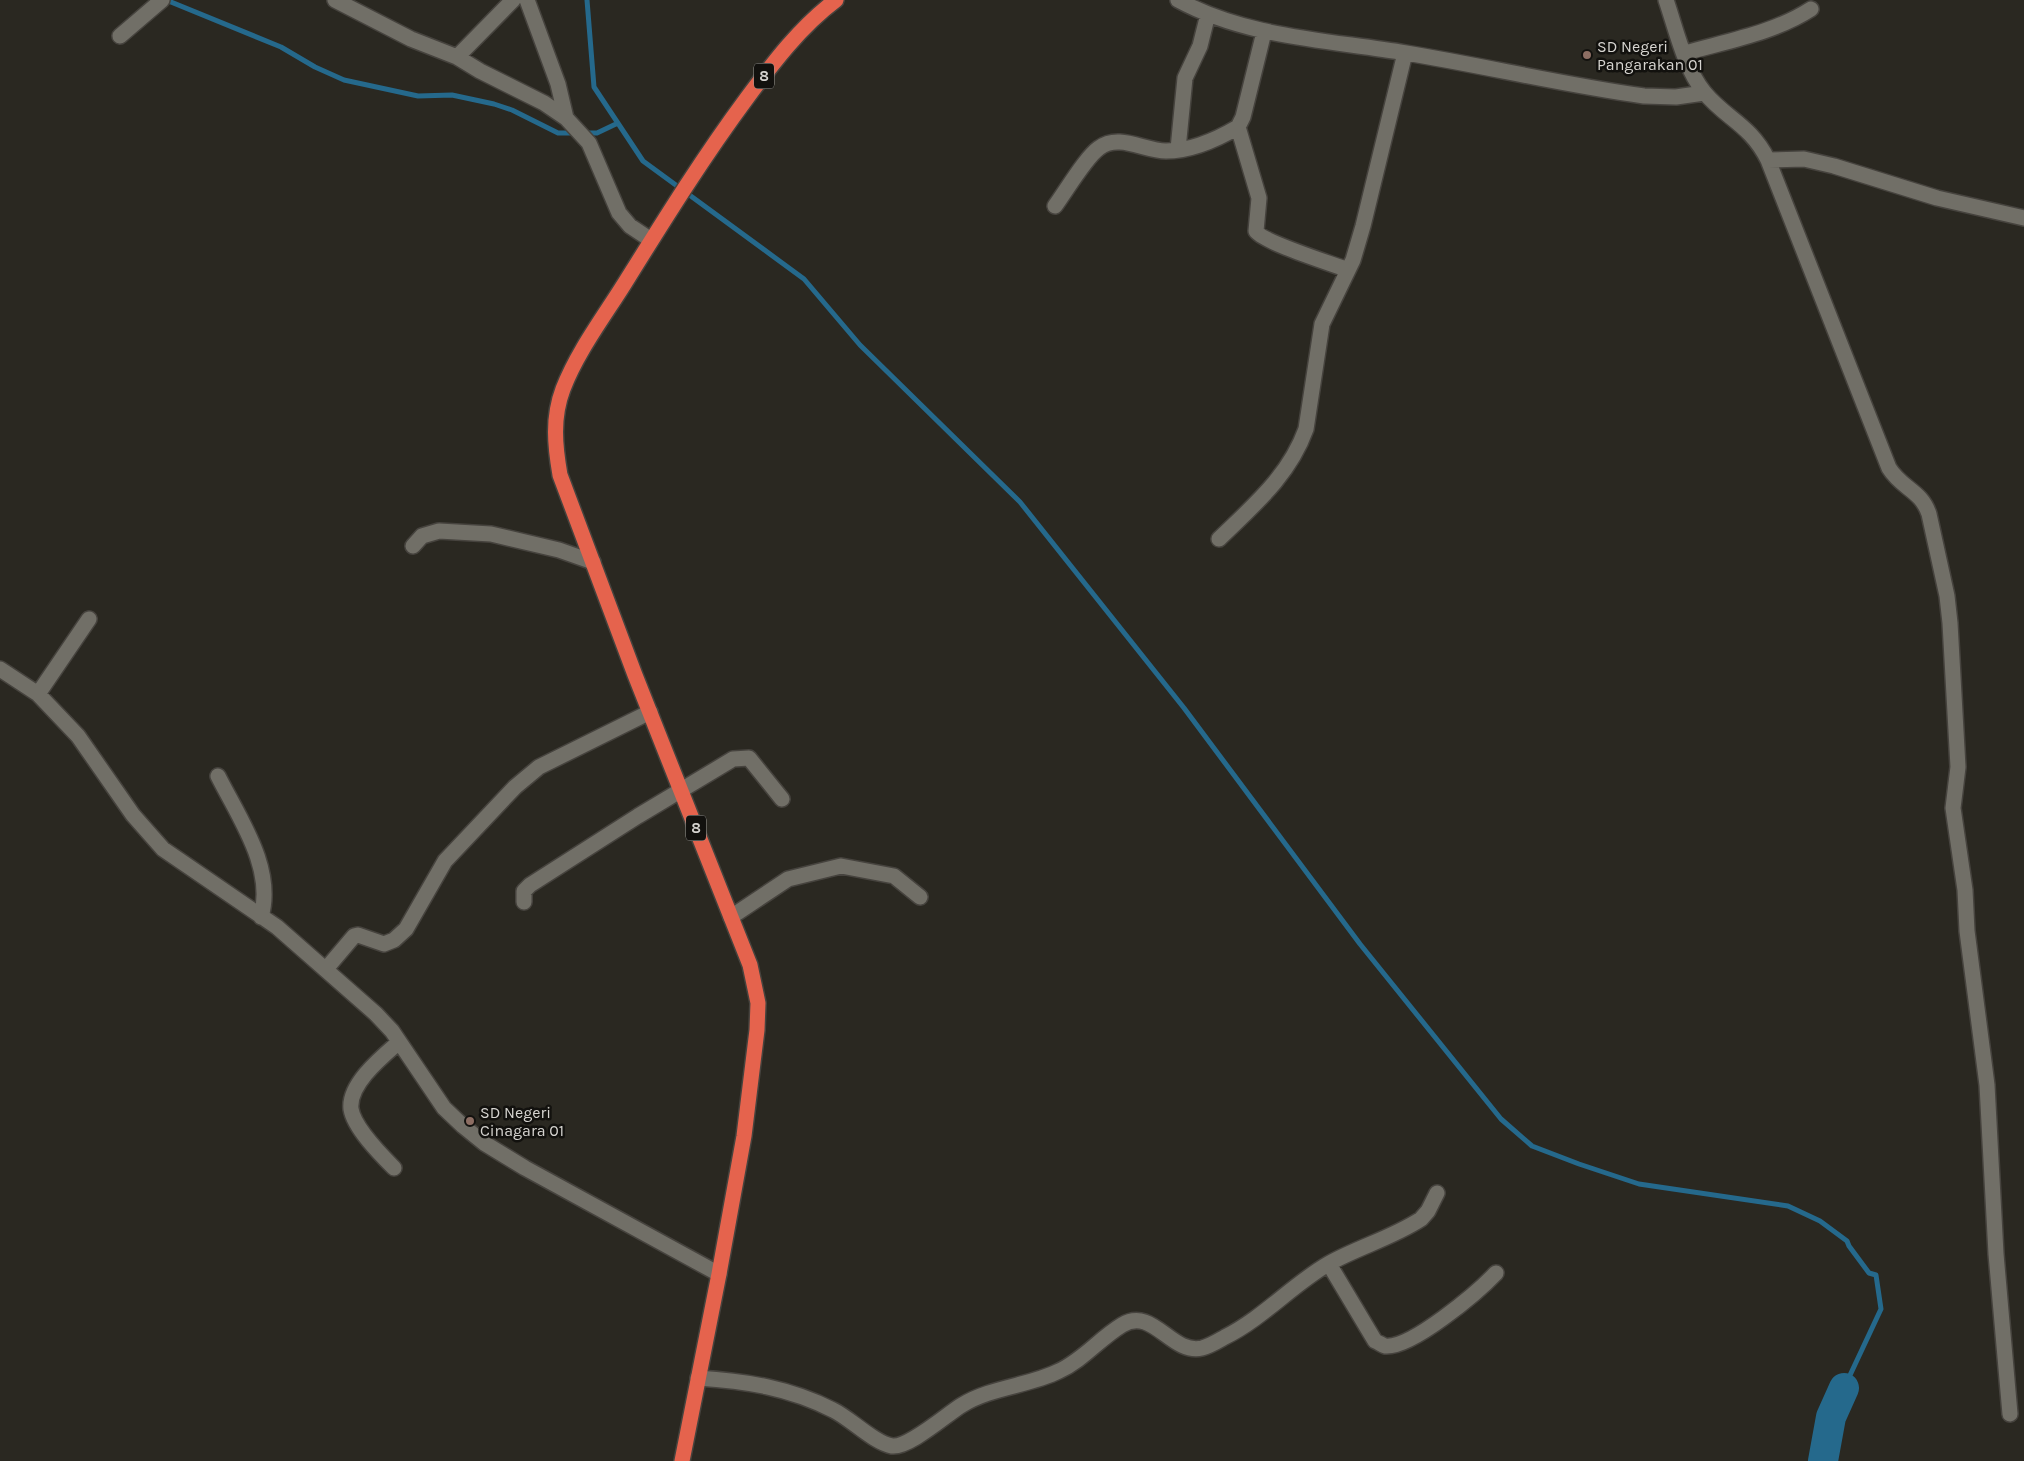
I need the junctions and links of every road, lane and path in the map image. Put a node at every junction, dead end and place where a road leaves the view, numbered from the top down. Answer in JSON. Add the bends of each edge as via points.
{"nodes":[{"id":1,"x":335,"y":0,"type":"edge"},
{"id":2,"x":513,"y":0,"type":"edge"},
{"id":3,"x":527,"y":0,"type":"edge"},
{"id":4,"x":836,"y":0,"type":"edge"},
{"id":5,"x":1178,"y":0,"type":"edge"},
{"id":6,"x":1666,"y":0,"type":"edge"},
{"id":7,"x":161,"y":1,"type":"edge"},
{"id":8,"x":1811,"y":8,"type":"dead end"},
{"id":9,"x":1208,"y":14,"type":"junction"},
{"id":10,"x":1264,"y":32,"type":"junction"},
{"id":11,"x":120,"y":36,"type":"dead end"},
{"id":12,"x":1405,"y":53,"type":"junction"},
{"id":13,"x":1685,"y":53,"type":"junction"},
{"id":14,"x":457,"y":57,"type":"junction"},
{"id":15,"x":1704,"y":92,"type":"junction"},
{"id":16,"x":566,"y":118,"type":"junction"},
{"id":17,"x":1238,"y":128,"type":"junction"},
{"id":18,"x":1178,"y":149,"type":"junction"},
{"id":19,"x":1768,"y":160,"type":"junction"},
{"id":20,"x":1055,"y":206,"type":"dead end"},
{"id":21,"x":2024,"y":218,"type":"edge"},
{"id":22,"x":654,"y":235,"type":"junction"},
{"id":23,"x":1348,"y":270,"type":"junction"},
{"id":24,"x":1219,"y":540,"type":"dead end"},
{"id":25,"x":413,"y":546,"type":"dead end"},
{"id":26,"x":593,"y":562,"type":"junction"},
{"id":27,"x":89,"y":619,"type":"dead end"},
{"id":28,"x":0,"y":669,"type":"edge"},
{"id":29,"x":38,"y":694,"type":"junction"},
{"id":30,"x":650,"y":712,"type":"junction"},
{"id":31,"x":218,"y":776,"type":"dead end"},
{"id":32,"x":682,"y":791,"type":"junction"},
{"id":33,"x":782,"y":799,"type":"dead end"},
{"id":34,"x":920,"y":897,"type":"dead end"},
{"id":35,"x":524,"y":902,"type":"dead end"},
{"id":36,"x":261,"y":917,"type":"junction"},
{"id":37,"x":731,"y":917,"type":"junction"},
{"id":38,"x":326,"y":969,"type":"junction"},
{"id":39,"x":400,"y":1042,"type":"junction"},
{"id":40,"x":394,"y":1168,"type":"dead end"},
{"id":41,"x":1437,"y":1193,"type":"dead end"},
{"id":42,"x":1329,"y":1264,"type":"junction"},
{"id":43,"x":1496,"y":1273,"type":"dead end"},
{"id":44,"x":719,"y":1274,"type":"junction"},
{"id":45,"x":698,"y":1378,"type":"junction"},
{"id":46,"x":2010,"y":1414,"type":"dead end"},
{"id":47,"x":682,"y":1461,"type":"edge"}],
"edges":[{"from":1,"to":14,"type":"street","via":[[411,39]]},
{"from":2,"to":14,"type":"street"},
{"from":3,"to":16,"type":"street","via":[[558,84]]},
{"from":4,"to":22,"type":"highway","number":"8","via":[[812,20],[776,60],[702,161]]},
{"from":5,"to":9,"type":"street"},
{"from":6,"to":13,"type":"street"},
{"from":7,"to":11,"type":"street"},
{"from":8,"to":13,"type":"street","via":[[1774,27]]},
{"from":9,"to":10,"type":"street"},
{"from":9,"to":18,"type":"street","via":[[1200,46],[1185,78]]},
{"from":10,"to":12,"type":"street"},
{"from":10,"to":17,"type":"street"},
{"from":12,"to":15,"type":"street","via":[[1644,96],[1676,97]]},
{"from":12,"to":23,"type":"street","via":[[1363,226]]},
{"from":13,"to":15,"type":"street"},
{"from":14,"to":16,"type":"street"},
{"from":15,"to":19,"type":"street","via":[[1746,128]]},
{"from":16,"to":22,"type":"street","via":[[589,143],[618,213],[630,226]]},
{"from":17,"to":18,"type":"street","via":[[1213,141]]},
{"from":17,"to":23,"type":"street","via":[[1259,198],[1258,235]]},
{"from":18,"to":20,"type":"street","via":[[1166,151],[1124,142],[1098,148]]},
{"from":19,"to":21,"type":"street","via":[[1804,159],[1937,198]]},
{"from":19,"to":46,"type":"street","via":[[1889,468],[1895,478],[1925,501],[1947,596],[1958,767],[1953,808],[1987,1086],[1996,1254]]},
{"from":22,"to":26,"type":"highway","number":"8","via":[[582,352],[563,389],[557,410],[554,443],[560,475]]},
{"from":23,"to":24,"type":"street","via":[[1322,324],[1306,428],[1292,460],[1264,496]]},
{"from":25,"to":26,"type":"street","via":[[422,536],[439,530],[534,543]]},
{"from":26,"to":30,"type":"highway","number":"8"},
{"from":27,"to":29,"type":"street"},
{"from":28,"to":29,"type":"street"},
{"from":29,"to":36,"type":"street","via":[[78,736],[133,815],[163,849]]},
{"from":30,"to":32,"type":"highway","number":"8"},
{"from":30,"to":38,"type":"street","via":[[539,766],[445,861],[406,929],[384,944],[354,936]]},
{"from":31,"to":36,"type":"street","via":[[258,856],[265,885]]},
{"from":32,"to":33,"type":"street","via":[[733,759],[744,757],[754,763]]},
{"from":32,"to":35,"type":"street","via":[[530,885],[524,892]]},
{"from":32,"to":37,"type":"highway","number":"8"},
{"from":34,"to":37,"type":"street","via":[[894,876],[841,866],[788,879]]},
{"from":36,"to":38,"type":"street"},
{"from":37,"to":44,"type":"highway","number":"8","via":[[750,965],[758,1003],[744,1136]]},
{"from":38,"to":39,"type":"street","via":[[376,1014]]},
{"from":39,"to":40,"type":"street","via":[[362,1078],[352,1097],[351,1109],[374,1148]]},
{"from":39,"to":44,"type":"street","via":[[444,1108],[484,1142],[525,1168]]},
{"from":41,"to":42,"type":"street","via":[[1428,1211],[1416,1222]]},
{"from":42,"to":43,"type":"street","via":[[1375,1341],[1385,1346],[1396,1344],[1451,1314]]},
{"from":42,"to":45,"type":"street","via":[[1257,1317],[1205,1348],[1192,1350],[1181,1347],[1144,1321],[1128,1323],[1082,1359],[1059,1372],[973,1399],[902,1445],[884,1443],[833,1410],[778,1388]]},
{"from":44,"to":45,"type":"highway","number":"8"},
{"from":45,"to":47,"type":"highway","number":"8"}]}
